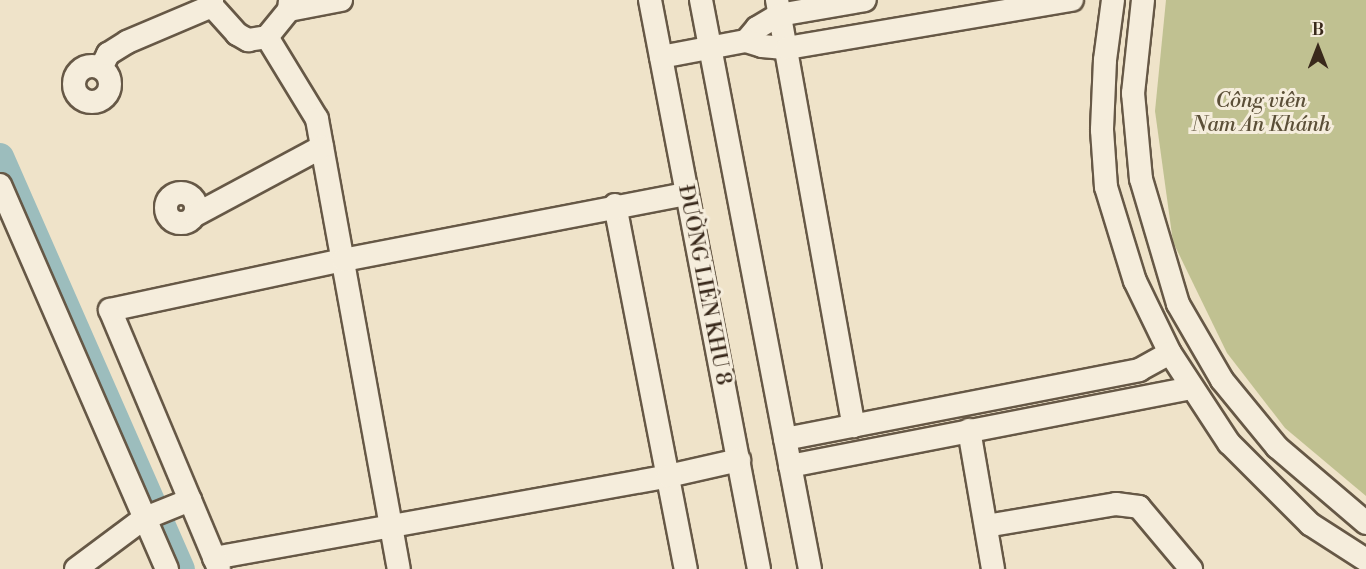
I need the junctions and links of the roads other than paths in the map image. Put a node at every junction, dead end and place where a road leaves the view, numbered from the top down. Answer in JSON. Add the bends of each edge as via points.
{"nodes":[{"id":1,"x":341,"y":0,"type":"edge"},
{"id":2,"x":650,"y":0,"type":"edge"},
{"id":3,"x":701,"y":0,"type":"edge"},
{"id":4,"x":865,"y":0,"type":"edge"},
{"id":5,"x":1072,"y":0,"type":"edge"},
{"id":6,"x":1113,"y":0,"type":"edge"},
{"id":7,"x":1143,"y":0,"type":"edge"},
{"id":8,"x":212,"y":3,"type":"edge"},
{"id":9,"x":289,"y":5,"type":"edge"},
{"id":10,"x":778,"y":7,"type":"edge"},
{"id":11,"x":960,"y":9,"type":"edge"},
{"id":12,"x":267,"y":37,"type":"junction"},
{"id":13,"x":746,"y":41,"type":"junction"},
{"id":14,"x":711,"y":48,"type":"junction"},
{"id":15,"x":787,"y":48,"type":"junction"},
{"id":16,"x":661,"y":57,"type":"junction"},
{"id":17,"x":101,"y":69,"type":"dead end"},
{"id":18,"x":322,"y":147,"type":"junction"},
{"id":19,"x":1141,"y":179,"type":"junction"},
{"id":20,"x":0,"y":185,"type":"edge"},
{"id":21,"x":1106,"y":187,"type":"junction"},
{"id":22,"x":685,"y":194,"type":"junction"},
{"id":23,"x":615,"y":205,"type":"junction"},
{"id":24,"x":195,"y":215,"type":"dead end"},
{"id":25,"x":343,"y":260,"type":"junction"},
{"id":26,"x":1170,"y":353,"type":"junction"},
{"id":27,"x":1192,"y":388,"type":"junction"},
{"id":28,"x":1030,"y":391,"type":"junction"},
{"id":29,"x":1034,"y":418,"type":"junction"},
{"id":30,"x":854,"y":426,"type":"junction"},
{"id":31,"x":969,"y":430,"type":"junction"},
{"id":32,"x":785,"y":439,"type":"junction"},
{"id":33,"x":739,"y":460,"type":"junction"},
{"id":34,"x":790,"y":466,"type":"junction"},
{"id":35,"x":668,"y":476,"type":"junction"},
{"id":36,"x":189,"y":500,"type":"junction"},
{"id":37,"x":1363,"y":517,"type":"edge"},
{"id":38,"x":144,"y":519,"type":"junction"},
{"id":39,"x":391,"y":526,"type":"junction"},
{"id":40,"x":986,"y":526,"type":"junction"},
{"id":41,"x":1366,"y":560,"type":"edge"},
{"id":42,"x":216,"y":563,"type":"edge"},
{"id":43,"x":76,"y":569,"type":"edge"},
{"id":44,"x":167,"y":569,"type":"edge"},
{"id":45,"x":399,"y":569,"type":"edge"},
{"id":46,"x":686,"y":569,"type":"edge"},
{"id":47,"x":759,"y":569,"type":"edge"},
{"id":48,"x":810,"y":569,"type":"edge"},
{"id":49,"x":993,"y":569,"type":"edge"},
{"id":50,"x":1191,"y":569,"type":"edge"}],
"edges":[{"from":1,"to":9,"type":"street"},
{"from":2,"to":16,"type":"street","name":"ĐƯỜNG LIÊN KHU 8"},
{"from":3,"to":14,"type":"street"},
{"from":4,"to":10,"type":"street"},
{"from":5,"to":11,"type":"street"},
{"from":6,"to":21,"type":"street","via":[[1102,130]]},
{"from":7,"to":19,"type":"street","via":[[1133,93]]},
{"from":8,"to":12,"type":"street","via":[[237,34],[248,40]]},
{"from":8,"to":17,"type":"street","via":[[127,42],[108,54]]},
{"from":9,"to":12,"type":"street"},
{"from":10,"to":13,"type":"street"},
{"from":10,"to":15,"type":"street"},
{"from":11,"to":15,"type":"street"},
{"from":12,"to":18,"type":"street","via":[[317,119]]},
{"from":13,"to":14,"type":"street"},
{"from":13,"to":15,"type":"street"},
{"from":14,"to":16,"type":"street"},
{"from":14,"to":32,"type":"street"},
{"from":15,"to":30,"type":"street"},
{"from":16,"to":22,"type":"street","name":"ĐƯỜNG LIÊN KHU 8"},
{"from":18,"to":24,"type":"street"},
{"from":18,"to":25,"type":"street"},
{"from":19,"to":21,"type":"street"},
{"from":19,"to":37,"type":"street","via":[[1178,304],[1222,380],[1277,447]]},
{"from":20,"to":38,"type":"street"},
{"from":21,"to":26,"type":"street","via":[[1135,281]]},
{"from":22,"to":23,"type":"street"},
{"from":22,"to":33,"type":"street","name":"ĐƯỜNG LIÊN KHU 8"},
{"from":23,"to":25,"type":"street"},
{"from":23,"to":35,"type":"street"},
{"from":25,"to":36,"type":"street","via":[[110,310]]},
{"from":25,"to":39,"type":"street"},
{"from":26,"to":27,"type":"street"},
{"from":26,"to":28,"type":"street","via":[[1139,370]]},
{"from":27,"to":29,"type":"street"},
{"from":27,"to":41,"type":"street","via":[[1229,443],[1262,478],[1310,524]]},
{"from":28,"to":29,"type":"street"},
{"from":28,"to":30,"type":"street"},
{"from":29,"to":31,"type":"street"},
{"from":30,"to":32,"type":"street"},
{"from":31,"to":34,"type":"street"},
{"from":31,"to":40,"type":"street"},
{"from":32,"to":34,"type":"street"},
{"from":33,"to":35,"type":"street"},
{"from":33,"to":47,"type":"street","name":"ĐƯỜNG LIÊN KHU 8"},
{"from":34,"to":48,"type":"street"},
{"from":35,"to":39,"type":"street"},
{"from":35,"to":46,"type":"street"},
{"from":36,"to":38,"type":"street"},
{"from":36,"to":42,"type":"street"},
{"from":38,"to":43,"type":"street"},
{"from":38,"to":44,"type":"street"},
{"from":39,"to":42,"type":"street"},
{"from":39,"to":45,"type":"street"},
{"from":40,"to":49,"type":"street"},
{"from":40,"to":50,"type":"street","via":[[1116,504],[1139,507]]}]}
